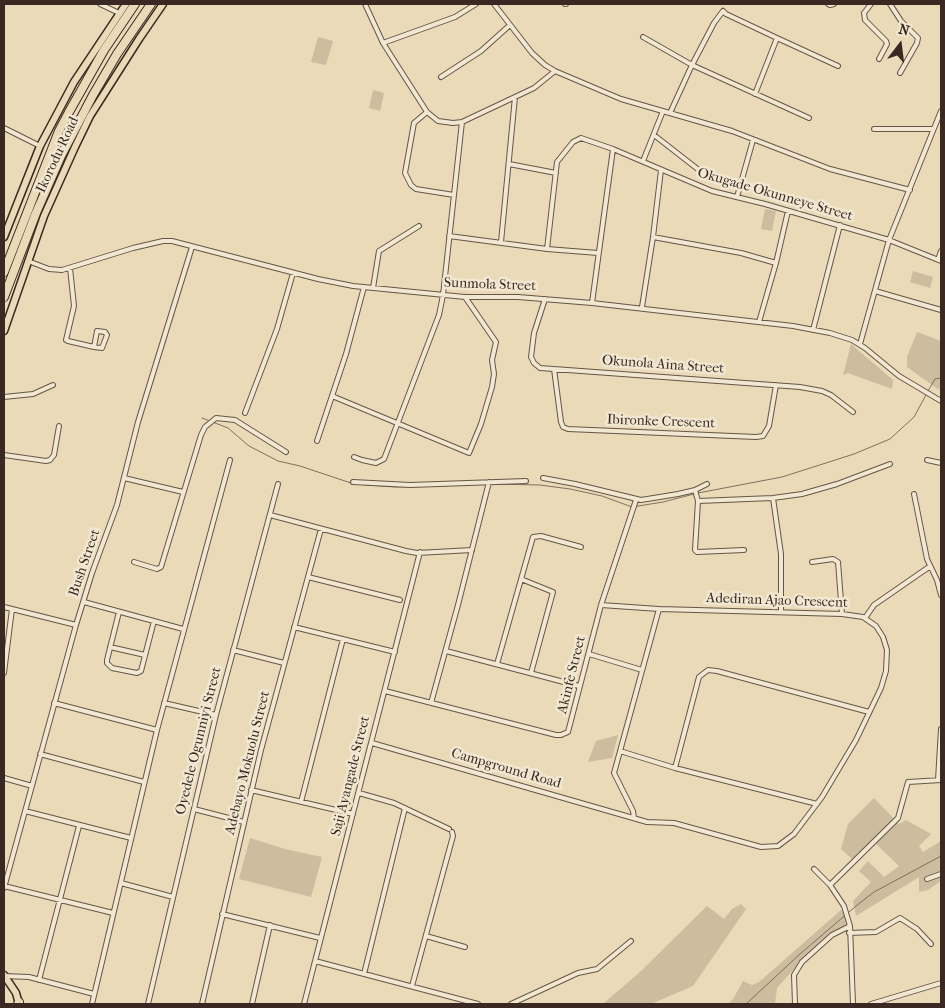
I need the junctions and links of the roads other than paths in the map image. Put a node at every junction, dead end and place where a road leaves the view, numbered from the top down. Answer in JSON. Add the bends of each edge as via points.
{"nodes":[{"id":1,"x":100,"y":4,"type":"edge"},
{"id":2,"x":126,"y":4,"type":"edge"},
{"id":3,"x":135,"y":4,"type":"edge"},
{"id":4,"x":151,"y":4,"type":"edge"},
{"id":5,"x":164,"y":4,"type":"edge"},
{"id":6,"x":365,"y":4,"type":"edge"},
{"id":7,"x":476,"y":4,"type":"edge"},
{"id":8,"x":494,"y":4,"type":"edge"},
{"id":9,"x":721,"y":4,"type":"edge"},
{"id":10,"x":828,"y":4,"type":"edge"},
{"id":11,"x":834,"y":4,"type":"edge"},
{"id":12,"x":872,"y":4,"type":"edge"},
{"id":13,"x":890,"y":4,"type":"edge"},
{"id":14,"x":157,"y":7,"type":"edge"},
{"id":15,"x":723,"y":11,"type":"junction"},
{"id":16,"x":119,"y":13,"type":"junction"},
{"id":17,"x":510,"y":25,"type":"junction"},
{"id":18,"x":643,"y":37,"type":"dead end"},
{"id":19,"x":776,"y":38,"type":"junction"},
{"id":20,"x":383,"y":43,"type":"junction"},
{"id":21,"x":879,"y":59,"type":"dead end"},
{"id":22,"x":692,"y":65,"type":"junction"},
{"id":23,"x":838,"y":66,"type":"dead end"},
{"id":24,"x":555,"y":72,"type":"junction"},
{"id":25,"x":900,"y":73,"type":"dead end"},
{"id":26,"x":441,"y":77,"type":"dead end"},
{"id":27,"x":755,"y":94,"type":"junction"},
{"id":28,"x":515,"y":97,"type":"junction"},
{"id":29,"x":663,"y":111,"type":"junction"},
{"id":30,"x":941,"y":111,"type":"edge"},
{"id":31,"x":427,"y":112,"type":"junction"},
{"id":32,"x":670,"y":113,"type":"junction"},
{"id":33,"x":809,"y":118,"type":"dead end"},
{"id":34,"x":462,"y":122,"type":"junction"},
{"id":35,"x":4,"y":128,"type":"edge"},
{"id":36,"x":874,"y":129,"type":"dead end"},
{"id":37,"x":934,"y":129,"type":"junction"},
{"id":38,"x":654,"y":135,"type":"junction"},
{"id":39,"x":753,"y":140,"type":"junction"},
{"id":40,"x":40,"y":146,"type":"junction"},
{"id":41,"x":613,"y":149,"type":"junction"},
{"id":42,"x":643,"y":161,"type":"junction"},
{"id":43,"x":509,"y":164,"type":"junction"},
{"id":44,"x":660,"y":170,"type":"junction"},
{"id":45,"x":556,"y":173,"type":"junction"},
{"id":46,"x":704,"y":174,"type":"dead end"},
{"id":47,"x":910,"y":190,"type":"junction"},
{"id":48,"x":454,"y":195,"type":"junction"},
{"id":49,"x":737,"y":197,"type":"junction"},
{"id":50,"x":788,"y":211,"type":"junction"},
{"id":51,"x":419,"y":226,"type":"dead end"},
{"id":52,"x":840,"y":226,"type":"junction"},
{"id":53,"x":4,"y":235,"type":"edge"},
{"id":54,"x":449,"y":236,"type":"junction"},
{"id":55,"x":653,"y":237,"type":"junction"},
{"id":56,"x":889,"y":240,"type":"junction"},
{"id":57,"x":501,"y":242,"type":"junction"},
{"id":58,"x":192,"y":246,"type":"junction"},
{"id":59,"x":547,"y":249,"type":"junction"},
{"id":60,"x":941,"y":251,"type":"edge"},
{"id":61,"x":598,"y":253,"type":"junction"},
{"id":62,"x":28,"y":261,"type":"junction"},
{"id":63,"x":939,"y":261,"type":"edge"},
{"id":64,"x":776,"y":262,"type":"junction"},
{"id":65,"x":70,"y":268,"type":"junction"},
{"id":66,"x":4,"y":272,"type":"edge"},
{"id":67,"x":293,"y":273,"type":"junction"},
{"id":68,"x":364,"y":287,"type":"junction"},
{"id":69,"x":373,"y":288,"type":"junction"},
{"id":70,"x":875,"y":291,"type":"junction"},
{"id":71,"x":443,"y":295,"type":"junction"},
{"id":72,"x":4,"y":297,"type":"edge"},
{"id":73,"x":465,"y":297,"type":"junction"},
{"id":74,"x":545,"y":299,"type":"junction"},
{"id":75,"x":592,"y":303,"type":"junction"},
{"id":76,"x":642,"y":307,"type":"junction"},
{"id":77,"x":941,"y":310,"type":"edge"},
{"id":78,"x":759,"y":322,"type":"junction"},
{"id":79,"x":813,"y":330,"type":"junction"},
{"id":80,"x":4,"y":331,"type":"edge"},
{"id":81,"x":860,"y":344,"type":"junction"},
{"id":82,"x":94,"y":347,"type":"junction"},
{"id":83,"x":554,"y":369,"type":"junction"},
{"id":84,"x":53,"y":385,"type":"dead end"},
{"id":85,"x":776,"y":385,"type":"junction"},
{"id":86,"x":332,"y":396,"type":"junction"},
{"id":87,"x":4,"y":397,"type":"edge"},
{"id":88,"x":941,"y":400,"type":"edge"},
{"id":89,"x":853,"y":412,"type":"dead end"},
{"id":90,"x":245,"y":413,"type":"dead end"},
{"id":91,"x":399,"y":424,"type":"junction"},
{"id":92,"x":59,"y":426,"type":"dead end"},
{"id":93,"x":316,"y":441,"type":"dead end"},
{"id":94,"x":286,"y":452,"type":"dead end"},
{"id":95,"x":4,"y":455,"type":"edge"},
{"id":96,"x":354,"y":456,"type":"dead end"},
{"id":97,"x":230,"y":460,"type":"dead end"},
{"id":98,"x":927,"y":460,"type":"dead end"},
{"id":99,"x":941,"y":463,"type":"edge"},
{"id":100,"x":890,"y":464,"type":"dead end"},
{"id":101,"x":124,"y":478,"type":"junction"},
{"id":102,"x":543,"y":478,"type":"dead end"},
{"id":103,"x":526,"y":481,"type":"dead end"},
{"id":104,"x":353,"y":482,"type":"dead end"},
{"id":105,"x":278,"y":484,"type":"dead end"},
{"id":106,"x":489,"y":484,"type":"junction"},
{"id":107,"x":707,"y":484,"type":"dead end"},
{"id":108,"x":183,"y":492,"type":"junction"},
{"id":109,"x":696,"y":492,"type":"junction"},
{"id":110,"x":914,"y":494,"type":"dead end"},
{"id":111,"x":773,"y":498,"type":"junction"},
{"id":112,"x":635,"y":501,"type":"junction"},
{"id":113,"x":698,"y":501,"type":"junction"},
{"id":114,"x":270,"y":515,"type":"junction"},
{"id":115,"x":321,"y":529,"type":"junction"},
{"id":116,"x":581,"y":547,"type":"dead end"},
{"id":117,"x":472,"y":550,"type":"junction"},
{"id":118,"x":744,"y":550,"type":"dead end"},
{"id":119,"x":420,"y":552,"type":"junction"},
{"id":120,"x":134,"y":562,"type":"dead end"},
{"id":121,"x":812,"y":562,"type":"dead end"},
{"id":122,"x":929,"y":567,"type":"junction"},
{"id":123,"x":308,"y":577,"type":"junction"},
{"id":124,"x":521,"y":579,"type":"junction"},
{"id":125,"x":941,"y":595,"type":"edge"},
{"id":126,"x":400,"y":600,"type":"dead end"},
{"id":127,"x":84,"y":602,"type":"junction"},
{"id":128,"x":601,"y":605,"type":"junction"},
{"id":129,"x":4,"y":607,"type":"edge"},
{"id":130,"x":659,"y":608,"type":"junction"},
{"id":131,"x":12,"y":609,"type":"junction"},
{"id":132,"x":118,"y":612,"type":"junction"},
{"id":133,"x":781,"y":612,"type":"junction"},
{"id":134,"x":842,"y":614,"type":"junction"},
{"id":135,"x":866,"y":618,"type":"junction"},
{"id":136,"x":154,"y":621,"type":"junction"},
{"id":137,"x":76,"y":626,"type":"junction"},
{"id":138,"x":294,"y":627,"type":"junction"},
{"id":139,"x":183,"y":629,"type":"junction"},
{"id":140,"x":343,"y":639,"type":"junction"},
{"id":141,"x":110,"y":647,"type":"junction"},
{"id":142,"x":233,"y":650,"type":"junction"},
{"id":143,"x":446,"y":651,"type":"junction"},
{"id":144,"x":395,"y":652,"type":"junction"},
{"id":145,"x":588,"y":654,"type":"junction"},
{"id":146,"x":145,"y":655,"type":"junction"},
{"id":147,"x":284,"y":663,"type":"junction"},
{"id":148,"x":497,"y":664,"type":"junction"},
{"id":149,"x":642,"y":670,"type":"junction"},
{"id":150,"x":4,"y":673,"type":"edge"},
{"id":151,"x":531,"y":673,"type":"junction"},
{"id":152,"x":579,"y":686,"type":"junction"},
{"id":153,"x":385,"y":690,"type":"junction"},
{"id":154,"x":431,"y":702,"type":"junction"},
{"id":155,"x":54,"y":703,"type":"junction"},
{"id":156,"x":164,"y":703,"type":"junction"},
{"id":157,"x":869,"y":712,"type":"junction"},
{"id":158,"x":216,"y":715,"type":"junction"},
{"id":159,"x":941,"y":729,"type":"edge"},
{"id":160,"x":157,"y":730,"type":"junction"},
{"id":161,"x":372,"y":743,"type":"junction"},
{"id":162,"x":620,"y":751,"type":"junction"},
{"id":163,"x":40,"y":754,"type":"junction"},
{"id":164,"x":675,"y":768,"type":"junction"},
{"id":165,"x":4,"y":778,"type":"edge"},
{"id":166,"x":940,"y":780,"type":"edge"},
{"id":167,"x":144,"y":782,"type":"junction"},
{"id":168,"x":32,"y":786,"type":"junction"},
{"id":169,"x":251,"y":790,"type":"junction"},
{"id":170,"x":359,"y":794,"type":"junction"},
{"id":171,"x":301,"y":802,"type":"junction"},
{"id":172,"x":817,"y":804,"type":"junction"},
{"id":173,"x":405,"y":808,"type":"junction"},
{"id":174,"x":194,"y":809,"type":"junction"},
{"id":175,"x":25,"y":811,"type":"junction"},
{"id":176,"x":353,"y":814,"type":"junction"},
{"id":177,"x":634,"y":818,"type":"junction"},
{"id":178,"x":244,"y":822,"type":"junction"},
{"id":179,"x":79,"y":826,"type":"junction"},
{"id":180,"x":131,"y":838,"type":"junction"},
{"id":181,"x":814,"y":869,"type":"dead end"},
{"id":182,"x":941,"y":874,"type":"edge"},
{"id":183,"x":926,"y":879,"type":"dead end"},
{"id":184,"x":121,"y":883,"type":"junction"},
{"id":185,"x":830,"y":885,"type":"junction"},
{"id":186,"x":4,"y":887,"type":"edge"},
{"id":187,"x":173,"y":896,"type":"junction"},
{"id":188,"x":60,"y":899,"type":"junction"},
{"id":189,"x":113,"y":913,"type":"junction"},
{"id":190,"x":222,"y":914,"type":"junction"},
{"id":191,"x":270,"y":925,"type":"junction"},
{"id":192,"x":849,"y":926,"type":"junction"},
{"id":193,"x":849,"y":933,"type":"junction"},
{"id":194,"x":426,"y":936,"type":"junction"},
{"id":195,"x":320,"y":938,"type":"junction"},
{"id":196,"x":631,"y":941,"type":"dead end"},
{"id":197,"x":931,"y":944,"type":"dead end"},
{"id":198,"x":465,"y":947,"type":"dead end"},
{"id":199,"x":315,"y":961,"type":"junction"},
{"id":200,"x":364,"y":974,"type":"junction"},
{"id":201,"x":4,"y":976,"type":"edge"},
{"id":202,"x":39,"y":980,"type":"junction"},
{"id":203,"x":941,"y":983,"type":"edge"},
{"id":204,"x":412,"y":986,"type":"junction"},
{"id":205,"x":94,"y":994,"type":"junction"},
{"id":206,"x":19,"y":1004,"type":"edge"},
{"id":207,"x":92,"y":1004,"type":"edge"},
{"id":208,"x":148,"y":1004,"type":"edge"},
{"id":209,"x":202,"y":1004,"type":"edge"},
{"id":210,"x":252,"y":1004,"type":"edge"},
{"id":211,"x":304,"y":1004,"type":"edge"},
{"id":212,"x":478,"y":1004,"type":"edge"},
{"id":213,"x":511,"y":1004,"type":"edge"},
{"id":214,"x":795,"y":1004,"type":"edge"},
{"id":215,"x":853,"y":1004,"type":"edge"},
{"id":216,"x":871,"y":1004,"type":"edge"}],
"edges":[{"from":1,"to":16,"type":"street"},
{"from":2,"to":16,"type":"main road","name":"Ikorodu Road"},
{"from":3,"to":66,"type":"highway","name":"Ikorodu Road","via":[[91,71],[69,112]]},
{"from":4,"to":72,"type":"highway","name":"Ikorodu Road","via":[[117,54],[61,156]]},
{"from":5,"to":14,"type":"main road","name":"Ikorodu Road"},
{"from":6,"to":20,"type":"street"},
{"from":7,"to":20,"type":"street","via":[[455,17]]},
{"from":8,"to":17,"type":"street"},
{"from":9,"to":15,"type":"street"},
{"from":10,"to":11,"type":"street"},
{"from":12,"to":21,"type":"street","via":[[864,13],[865,20],[887,44]]},
{"from":13,"to":25,"type":"street","via":[[918,38]]},
{"from":14,"to":62,"type":"main road","name":"Ikorodu Road","via":[[90,116],[57,186]]},
{"from":15,"to":19,"type":"street"},
{"from":15,"to":22,"type":"street"},
{"from":16,"to":40,"type":"main road","name":"Ikorodu Road","via":[[93,50]]},
{"from":17,"to":24,"type":"street","via":[[532,53]]},
{"from":17,"to":26,"type":"street","via":[[481,51]]},
{"from":18,"to":22,"type":"street"},
{"from":19,"to":23,"type":"street"},
{"from":19,"to":27,"type":"street"},
{"from":20,"to":31,"type":"street"},
{"from":22,"to":27,"type":"street"},
{"from":22,"to":32,"type":"street"},
{"from":24,"to":28,"type":"street"},
{"from":24,"to":29,"type":"street","via":[[621,99]]},
{"from":27,"to":33,"type":"street"},
{"from":28,"to":34,"type":"street"},
{"from":28,"to":43,"type":"street"},
{"from":29,"to":32,"type":"street"},
{"from":29,"to":38,"type":"street"},
{"from":30,"to":37,"type":"street"},
{"from":31,"to":34,"type":"street","via":[[445,123]]},
{"from":31,"to":48,"type":"street","via":[[414,123],[405,173],[416,189]]},
{"from":32,"to":39,"type":"street"},
{"from":34,"to":48,"type":"street"},
{"from":35,"to":40,"type":"street"},
{"from":36,"to":37,"type":"street"},
{"from":37,"to":47,"type":"street"},
{"from":38,"to":42,"type":"street"},
{"from":38,"to":46,"type":"street"},
{"from":39,"to":47,"type":"street","via":[[838,171]]},
{"from":39,"to":49,"type":"street"},
{"from":40,"to":53,"type":"main road","name":"Ikorodu Road"},
{"from":41,"to":42,"type":"street","name":"Okugade Okunneye Street"},
{"from":41,"to":45,"type":"street","name":"Okugade Okunneye Street","via":[[577,139],[560,156]]},
{"from":41,"to":61,"type":"street"},
{"from":42,"to":44,"type":"street","name":"Okugade Okunneye Street"},
{"from":43,"to":45,"type":"street"},
{"from":43,"to":57,"type":"street"},
{"from":44,"to":49,"type":"street","name":"Okugade Okunneye Street","via":[[712,191]]},
{"from":44,"to":55,"type":"street"},
{"from":45,"to":59,"type":"street","name":"Okugade Okunneye Street"},
{"from":47,"to":56,"type":"street"},
{"from":48,"to":54,"type":"street"},
{"from":49,"to":50,"type":"street","name":"Okugade Okunneye Street"},
{"from":50,"to":52,"type":"street","name":"Okugade Okunneye Street"},
{"from":50,"to":64,"type":"street"},
{"from":51,"to":69,"type":"street","via":[[379,251]]},
{"from":52,"to":56,"type":"street","name":"Okugade Okunneye Street"},
{"from":52,"to":79,"type":"street"},
{"from":54,"to":57,"type":"street"},
{"from":54,"to":71,"type":"street"},
{"from":55,"to":64,"type":"street"},
{"from":55,"to":76,"type":"street"},
{"from":56,"to":63,"type":"street","name":"Okugade Okunneye Street"},
{"from":56,"to":70,"type":"street"},
{"from":57,"to":59,"type":"street"},
{"from":58,"to":65,"type":"street","name":"Sunmola Street","via":[[163,241]]},
{"from":58,"to":67,"type":"street","name":"Sunmola Street"},
{"from":58,"to":101,"type":"street","name":"Bush Street"},
{"from":59,"to":61,"type":"street"},
{"from":60,"to":63,"type":"street"},
{"from":61,"to":75,"type":"street"},
{"from":62,"to":65,"type":"street","name":"Sunmola Street","via":[[56,271]]},
{"from":62,"to":80,"type":"main road","name":"Ikorodu Road"},
{"from":64,"to":78,"type":"street"},
{"from":65,"to":82,"type":"street","via":[[74,306],[66,340]]},
{"from":67,"to":68,"type":"street","name":"Sunmola Street"},
{"from":67,"to":90,"type":"street","via":[[277,329]]},
{"from":68,"to":69,"type":"street","name":"Sunmola Street"},
{"from":68,"to":86,"type":"street"},
{"from":69,"to":71,"type":"street","name":"Sunmola Street"},
{"from":70,"to":77,"type":"street"},
{"from":70,"to":81,"type":"street"},
{"from":71,"to":73,"type":"street","name":"Sunmola Street"},
{"from":71,"to":91,"type":"street","via":[[439,315]]},
{"from":73,"to":74,"type":"street","name":"Sunmola Street"},
{"from":73,"to":91,"type":"street","via":[[496,342],[492,387],[470,452]]},
{"from":74,"to":75,"type":"street","name":"Sunmola Street"},
{"from":74,"to":83,"type":"street","name":"Okunola Aina Street","via":[[534,333],[531,357],[536,366]]},
{"from":75,"to":76,"type":"street","name":"Sunmola Street"},
{"from":76,"to":78,"type":"street","name":"Sunmola Street"},
{"from":78,"to":79,"type":"street","name":"Sunmola Street"},
{"from":79,"to":81,"type":"street","name":"Sunmola Street"},
{"from":81,"to":88,"type":"street","name":"Sunmola Street","via":[[899,376]]},
{"from":82,"to":82,"type":"street","via":[[98,331],[105,332],[104,348]]},
{"from":83,"to":85,"type":"street","name":"Okunola Aina Street"},
{"from":83,"to":85,"type":"street","name":"Ibironke Crescent","via":[[561,422],[568,430],[764,436],[770,426]]},
{"from":84,"to":87,"type":"street","via":[[33,394]]},
{"from":85,"to":89,"type":"street","name":"Okunola Aina Street","via":[[822,391]]},
{"from":86,"to":91,"type":"street"},
{"from":86,"to":93,"type":"street"},
{"from":91,"to":96,"type":"street","via":[[381,462]]},
{"from":92,"to":95,"type":"street","via":[[54,455],[50,460]]},
{"from":94,"to":108,"type":"street","via":[[235,420],[216,418],[205,427]]},
{"from":97,"to":139,"type":"street"},
{"from":98,"to":99,"type":"street"},
{"from":100,"to":111,"type":"street","via":[[818,490]]},
{"from":101,"to":108,"type":"street"},
{"from":101,"to":127,"type":"street","name":"Bush Street"},
{"from":102,"to":112,"type":"street"},
{"from":103,"to":106,"type":"street"},
{"from":104,"to":106,"type":"street"},
{"from":105,"to":114,"type":"street","name":"Oyedele Ogunniyi Street"},
{"from":106,"to":117,"type":"street"},
{"from":107,"to":109,"type":"street"},
{"from":108,"to":120,"type":"street","via":[[161,567],[156,569]]},
{"from":109,"to":112,"type":"street"},
{"from":109,"to":113,"type":"street"},
{"from":110,"to":122,"type":"street"},
{"from":111,"to":113,"type":"street"},
{"from":111,"to":133,"type":"street","via":[[781,554]]},
{"from":112,"to":128,"type":"street","name":"Akinfe Street"},
{"from":113,"to":118,"type":"street","via":[[695,550]]},
{"from":114,"to":115,"type":"street"},
{"from":114,"to":142,"type":"street","name":"Oyedele Ogunniyi Street"},
{"from":115,"to":119,"type":"street"},
{"from":115,"to":123,"type":"street","name":"Adebayo Mokuolu Street"},
{"from":116,"to":124,"type":"street","via":[[541,536],[533,537]]},
{"from":117,"to":119,"type":"street"},
{"from":117,"to":143,"type":"street"},
{"from":119,"to":144,"type":"street","name":"Saji Ayangade Street"},
{"from":121,"to":134,"type":"street","via":[[833,559],[838,562]]},
{"from":122,"to":125,"type":"street"},
{"from":122,"to":135,"type":"street","via":[[874,605]]},
{"from":123,"to":126,"type":"street"},
{"from":123,"to":138,"type":"street","name":"Adebayo Mokuolu Street"},
{"from":124,"to":148,"type":"street"},
{"from":124,"to":151,"type":"street","via":[[553,592]]},
{"from":127,"to":132,"type":"street"},
{"from":127,"to":137,"type":"street","name":"Bush Street"},
{"from":128,"to":130,"type":"street","name":"Adediran Ajao Crescent"},
{"from":128,"to":145,"type":"street","name":"Akinfe Street"},
{"from":129,"to":131,"type":"street"},
{"from":130,"to":133,"type":"street","name":"Adediran Ajao Crescent"},
{"from":130,"to":149,"type":"street"},
{"from":131,"to":137,"type":"street"},
{"from":131,"to":150,"type":"street"},
{"from":132,"to":136,"type":"street"},
{"from":132,"to":141,"type":"street"},
{"from":133,"to":134,"type":"street","name":"Adediran Ajao Crescent"},
{"from":134,"to":135,"type":"street","name":"Adediran Ajao Crescent"},
{"from":135,"to":157,"type":"street","name":"Adediran Ajao Crescent","via":[[880,632],[887,650],[884,679]]},
{"from":136,"to":139,"type":"street"},
{"from":136,"to":146,"type":"street"},
{"from":137,"to":155,"type":"street","name":"Bush Street"},
{"from":138,"to":140,"type":"street"},
{"from":138,"to":147,"type":"street","name":"Adebayo Mokuolu Street"},
{"from":139,"to":156,"type":"street"},
{"from":140,"to":144,"type":"street"},
{"from":140,"to":171,"type":"street"},
{"from":141,"to":146,"type":"street"},
{"from":141,"to":146,"type":"street","via":[[107,663],[112,668],[139,672]]},
{"from":142,"to":147,"type":"street"},
{"from":142,"to":158,"type":"street","name":"Oyedele Ogunniyi Street"},
{"from":143,"to":148,"type":"street"},
{"from":143,"to":154,"type":"street"},
{"from":144,"to":153,"type":"street","name":"Saji Ayangade Street"},
{"from":145,"to":149,"type":"street"},
{"from":145,"to":152,"type":"street","name":"Akinfe Street"},
{"from":147,"to":169,"type":"street","name":"Adebayo Mokuolu Street"},
{"from":148,"to":151,"type":"street"},
{"from":149,"to":162,"type":"street"},
{"from":151,"to":152,"type":"street"},
{"from":152,"to":154,"type":"street","name":"Akinfe Street","via":[[570,728],[561,735]]},
{"from":153,"to":154,"type":"street","name":"Akinfe Street"},
{"from":153,"to":161,"type":"street","name":"Saji Ayangade Street"},
{"from":155,"to":160,"type":"street"},
{"from":155,"to":163,"type":"street","name":"Bush Street"},
{"from":156,"to":158,"type":"street"},
{"from":156,"to":160,"type":"street"},
{"from":157,"to":164,"type":"street","via":[[708,670],[699,677]]},
{"from":157,"to":172,"type":"street","name":"Adediran Ajao Crescent"},
{"from":158,"to":174,"type":"street","name":"Oyedele Ogunniyi Street"},
{"from":159,"to":166,"type":"street"},
{"from":160,"to":167,"type":"street"},
{"from":161,"to":170,"type":"street","name":"Saji Ayangade Street"},
{"from":161,"to":177,"type":"street","name":"Campground Road"},
{"from":162,"to":164,"type":"street"},
{"from":162,"to":177,"type":"street","via":[[614,773]]},
{"from":163,"to":167,"type":"street"},
{"from":163,"to":168,"type":"street","name":"Bush Street"},
{"from":164,"to":172,"type":"street"},
{"from":165,"to":168,"type":"street"},
{"from":166,"to":185,"type":"street","via":[[908,782],[898,818]]},
{"from":167,"to":180,"type":"street"},
{"from":168,"to":175,"type":"street","name":"Bush Street"},
{"from":169,"to":171,"type":"street"},
{"from":169,"to":178,"type":"street","name":"Adebayo Mokuolu Street"},
{"from":170,"to":173,"type":"street"},
{"from":170,"to":176,"type":"street","name":"Saji Ayangade Street"},
{"from":171,"to":176,"type":"street"},
{"from":172,"to":177,"type":"street","name":"Adediran Ajao Crescent","via":[[794,834],[778,846],[766,848],[674,823]]},
{"from":173,"to":194,"type":"street","via":[[451,831],[453,836]]},
{"from":173,"to":200,"type":"street"},
{"from":174,"to":178,"type":"street"},
{"from":174,"to":187,"type":"street","name":"Oyedele Ogunniyi Street"},
{"from":175,"to":179,"type":"street"},
{"from":175,"to":186,"type":"street","name":"Bush Street"},
{"from":176,"to":195,"type":"street","name":"Saji Ayangade Street"},
{"from":178,"to":190,"type":"street","name":"Adebayo Mokuolu Street"},
{"from":179,"to":180,"type":"street"},
{"from":179,"to":188,"type":"street"},
{"from":180,"to":184,"type":"street"},
{"from":181,"to":185,"type":"street"},
{"from":182,"to":183,"type":"street"},
{"from":184,"to":187,"type":"street"},
{"from":184,"to":189,"type":"street"},
{"from":185,"to":192,"type":"street","via":[[843,904]]},
{"from":186,"to":188,"type":"street"},
{"from":187,"to":208,"type":"street","name":"Oyedele Ogunniyi Street"},
{"from":188,"to":189,"type":"street"},
{"from":188,"to":202,"type":"street"},
{"from":189,"to":205,"type":"street"},
{"from":190,"to":191,"type":"street"},
{"from":190,"to":209,"type":"street","name":"Adebayo Mokuolu Street"},
{"from":191,"to":195,"type":"street"},
{"from":191,"to":210,"type":"street"},
{"from":192,"to":193,"type":"street"},
{"from":192,"to":214,"type":"street","via":[[802,962],[794,975]]},
{"from":193,"to":197,"type":"street","via":[[876,932],[900,918]]},
{"from":193,"to":215,"type":"street"},
{"from":194,"to":198,"type":"street"},
{"from":194,"to":204,"type":"street"},
{"from":195,"to":199,"type":"street","name":"Saji Ayangade Street"},
{"from":196,"to":213,"type":"street","via":[[597,969],[578,973]]},
{"from":199,"to":200,"type":"street"},
{"from":199,"to":211,"type":"street","name":"Saji Ayangade Street"},
{"from":200,"to":204,"type":"street"},
{"from":201,"to":202,"type":"street"},
{"from":201,"to":206,"type":"main road","via":[[16,993]]},
{"from":202,"to":205,"type":"street"},
{"from":203,"to":216,"type":"street"},
{"from":204,"to":212,"type":"street"},
{"from":205,"to":207,"type":"street"}]}
